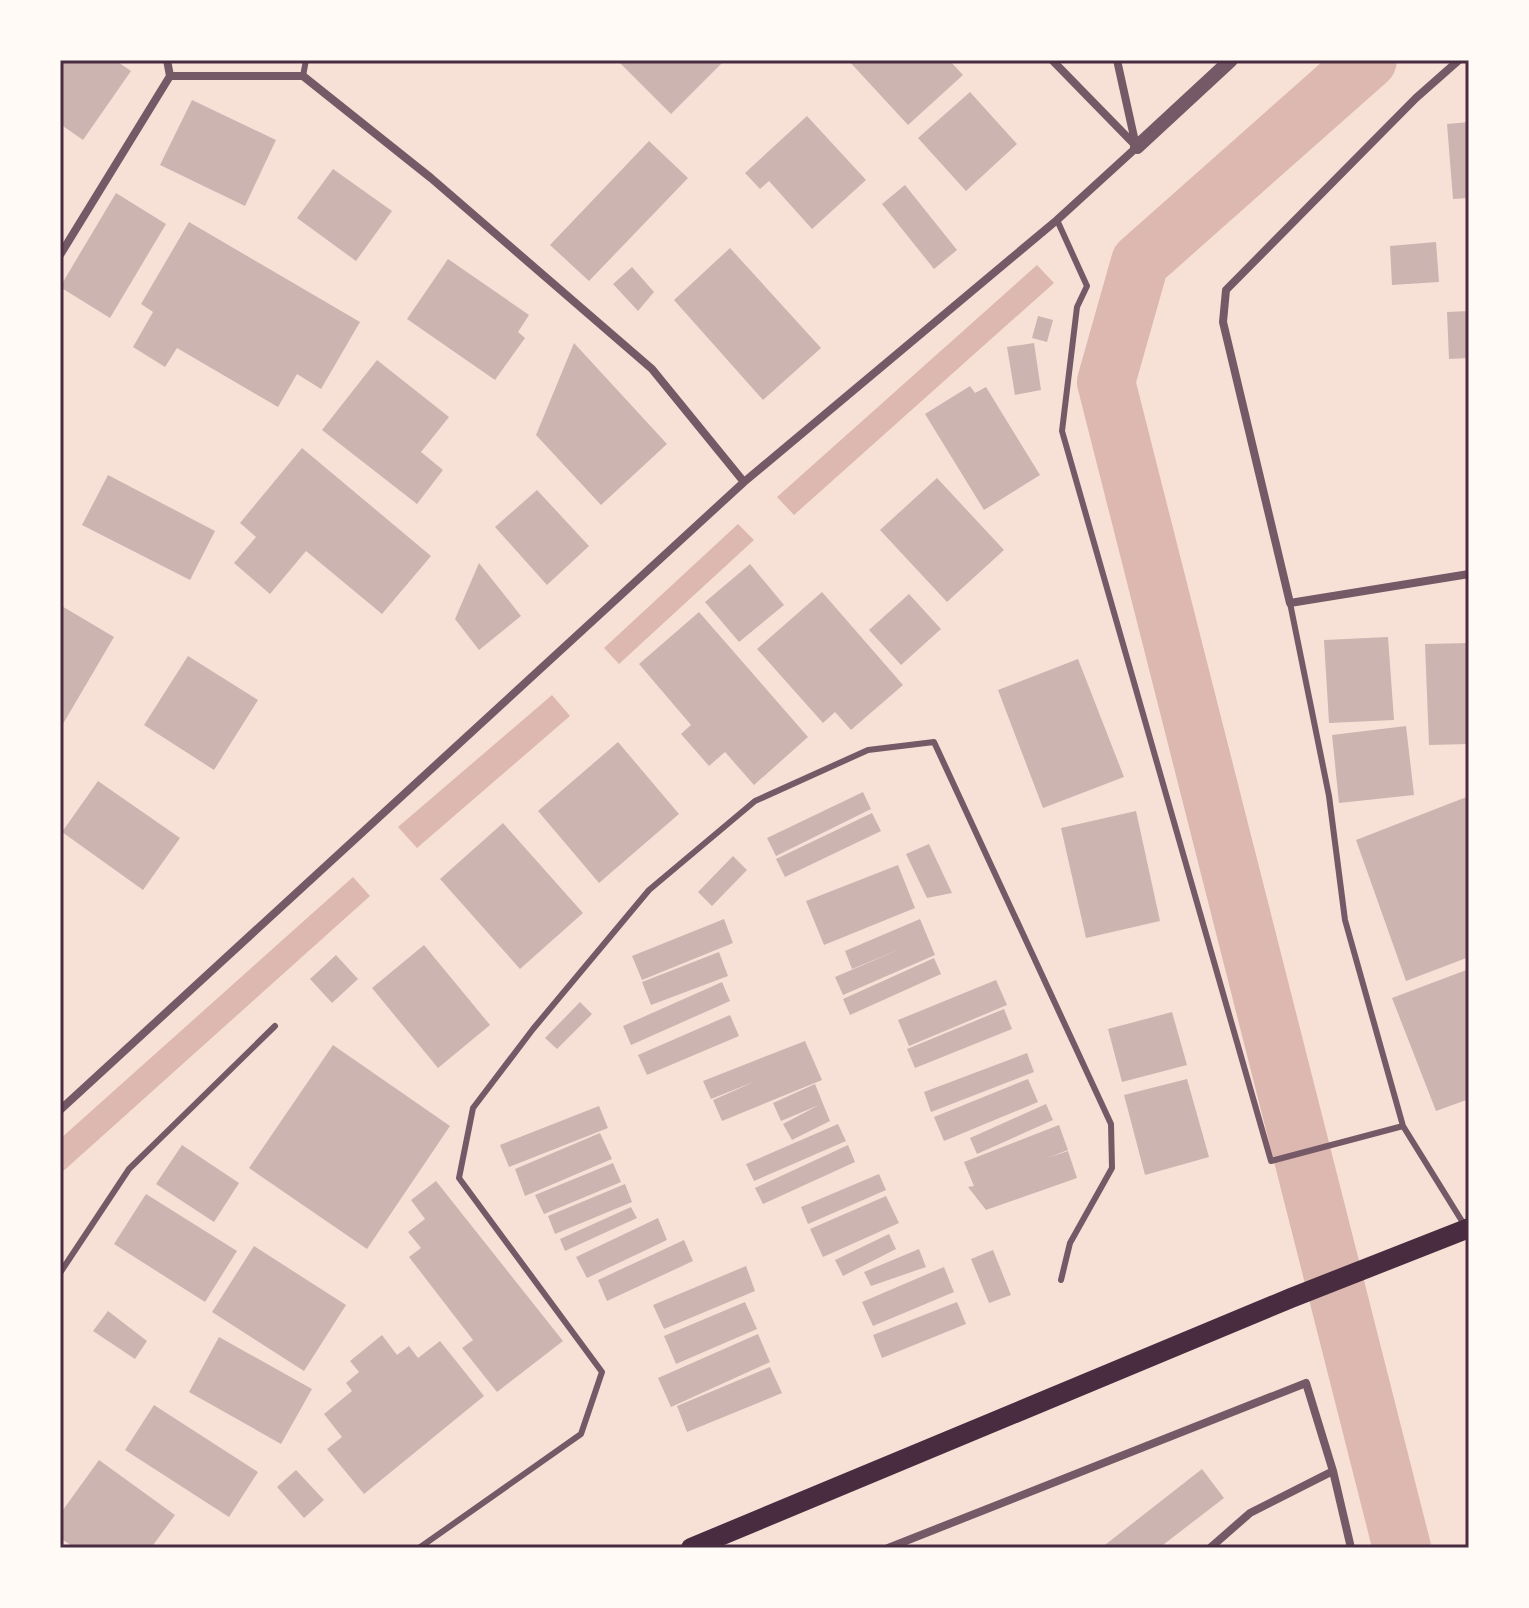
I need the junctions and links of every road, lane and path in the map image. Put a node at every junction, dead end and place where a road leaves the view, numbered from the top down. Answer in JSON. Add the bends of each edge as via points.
{"nodes":[{"id":1,"x":167,"y":60,"type":"edge"},
{"id":2,"x":306,"y":60,"type":"edge"},
{"id":3,"x":1052,"y":60,"type":"edge"},
{"id":4,"x":1117,"y":60,"type":"edge"},
{"id":5,"x":1231,"y":60,"type":"edge"},
{"id":6,"x":1459,"y":60,"type":"edge"},
{"id":7,"x":170,"y":76,"type":"junction"},
{"id":8,"x":303,"y":76,"type":"junction"},
{"id":9,"x":1137,"y":147,"type":"junction"},
{"id":10,"x":1057,"y":220,"type":"junction"},
{"id":11,"x":60,"y":255,"type":"edge"},
{"id":12,"x":744,"y":482,"type":"junction"},
{"id":13,"x":1469,"y":574,"type":"edge"},
{"id":14,"x":1290,"y":603,"type":"junction"},
{"id":15,"x":275,"y":1026,"type":"dead end"},
{"id":16,"x":60,"y":1110,"type":"edge"},
{"id":17,"x":1403,"y":1126,"type":"junction"},
{"id":18,"x":1468,"y":1229,"type":"edge"},
{"id":19,"x":60,"y":1273,"type":"edge"},
{"id":20,"x":1061,"y":1280,"type":"dead end"},
{"id":21,"x":1333,"y":1471,"type":"junction"},
{"id":22,"x":419,"y":1548,"type":"edge"},
{"id":23,"x":691,"y":1548,"type":"edge"},
{"id":24,"x":888,"y":1548,"type":"edge"},
{"id":25,"x":1210,"y":1548,"type":"edge"},
{"id":26,"x":1351,"y":1548,"type":"edge"}],
"edges":[{"from":1,"to":7,"type":"street"},
{"from":2,"to":8,"type":"lane"},
{"from":3,"to":9,"type":"street"},
{"from":4,"to":9,"type":"street"},
{"from":5,"to":9,"type":"street"},
{"from":6,"to":14,"type":"street","via":[[1226,290],[1223,322]]},
{"from":7,"to":8,"type":"street"},
{"from":7,"to":11,"type":"street"},
{"from":8,"to":12,"type":"street","via":[[431,178],[652,369]]},
{"from":9,"to":10,"type":"street"},
{"from":10,"to":12,"type":"street"},
{"from":10,"to":17,"type":"lane","via":[[1087,286],[1077,307],[1062,431],[1271,1161]]},
{"from":12,"to":16,"type":"street"},
{"from":13,"to":14,"type":"street"},
{"from":14,"to":17,"type":"lane","via":[[1329,796],[1345,920]]},
{"from":15,"to":19,"type":"lane","via":[[129,1169]]},
{"from":17,"to":18,"type":"lane"},
{"from":18,"to":23,"type":"main road"},
{"from":20,"to":22,"type":"lane","via":[[1070,1243],[1112,1168],[1111,1124],[934,742],[868,750],[755,801],[649,890],[473,1108],[459,1178],[602,1372],[581,1434]]},
{"from":21,"to":24,"type":"street","via":[[1306,1383]]},
{"from":21,"to":25,"type":"street","via":[[1250,1513]]},
{"from":21,"to":26,"type":"street"}]}
